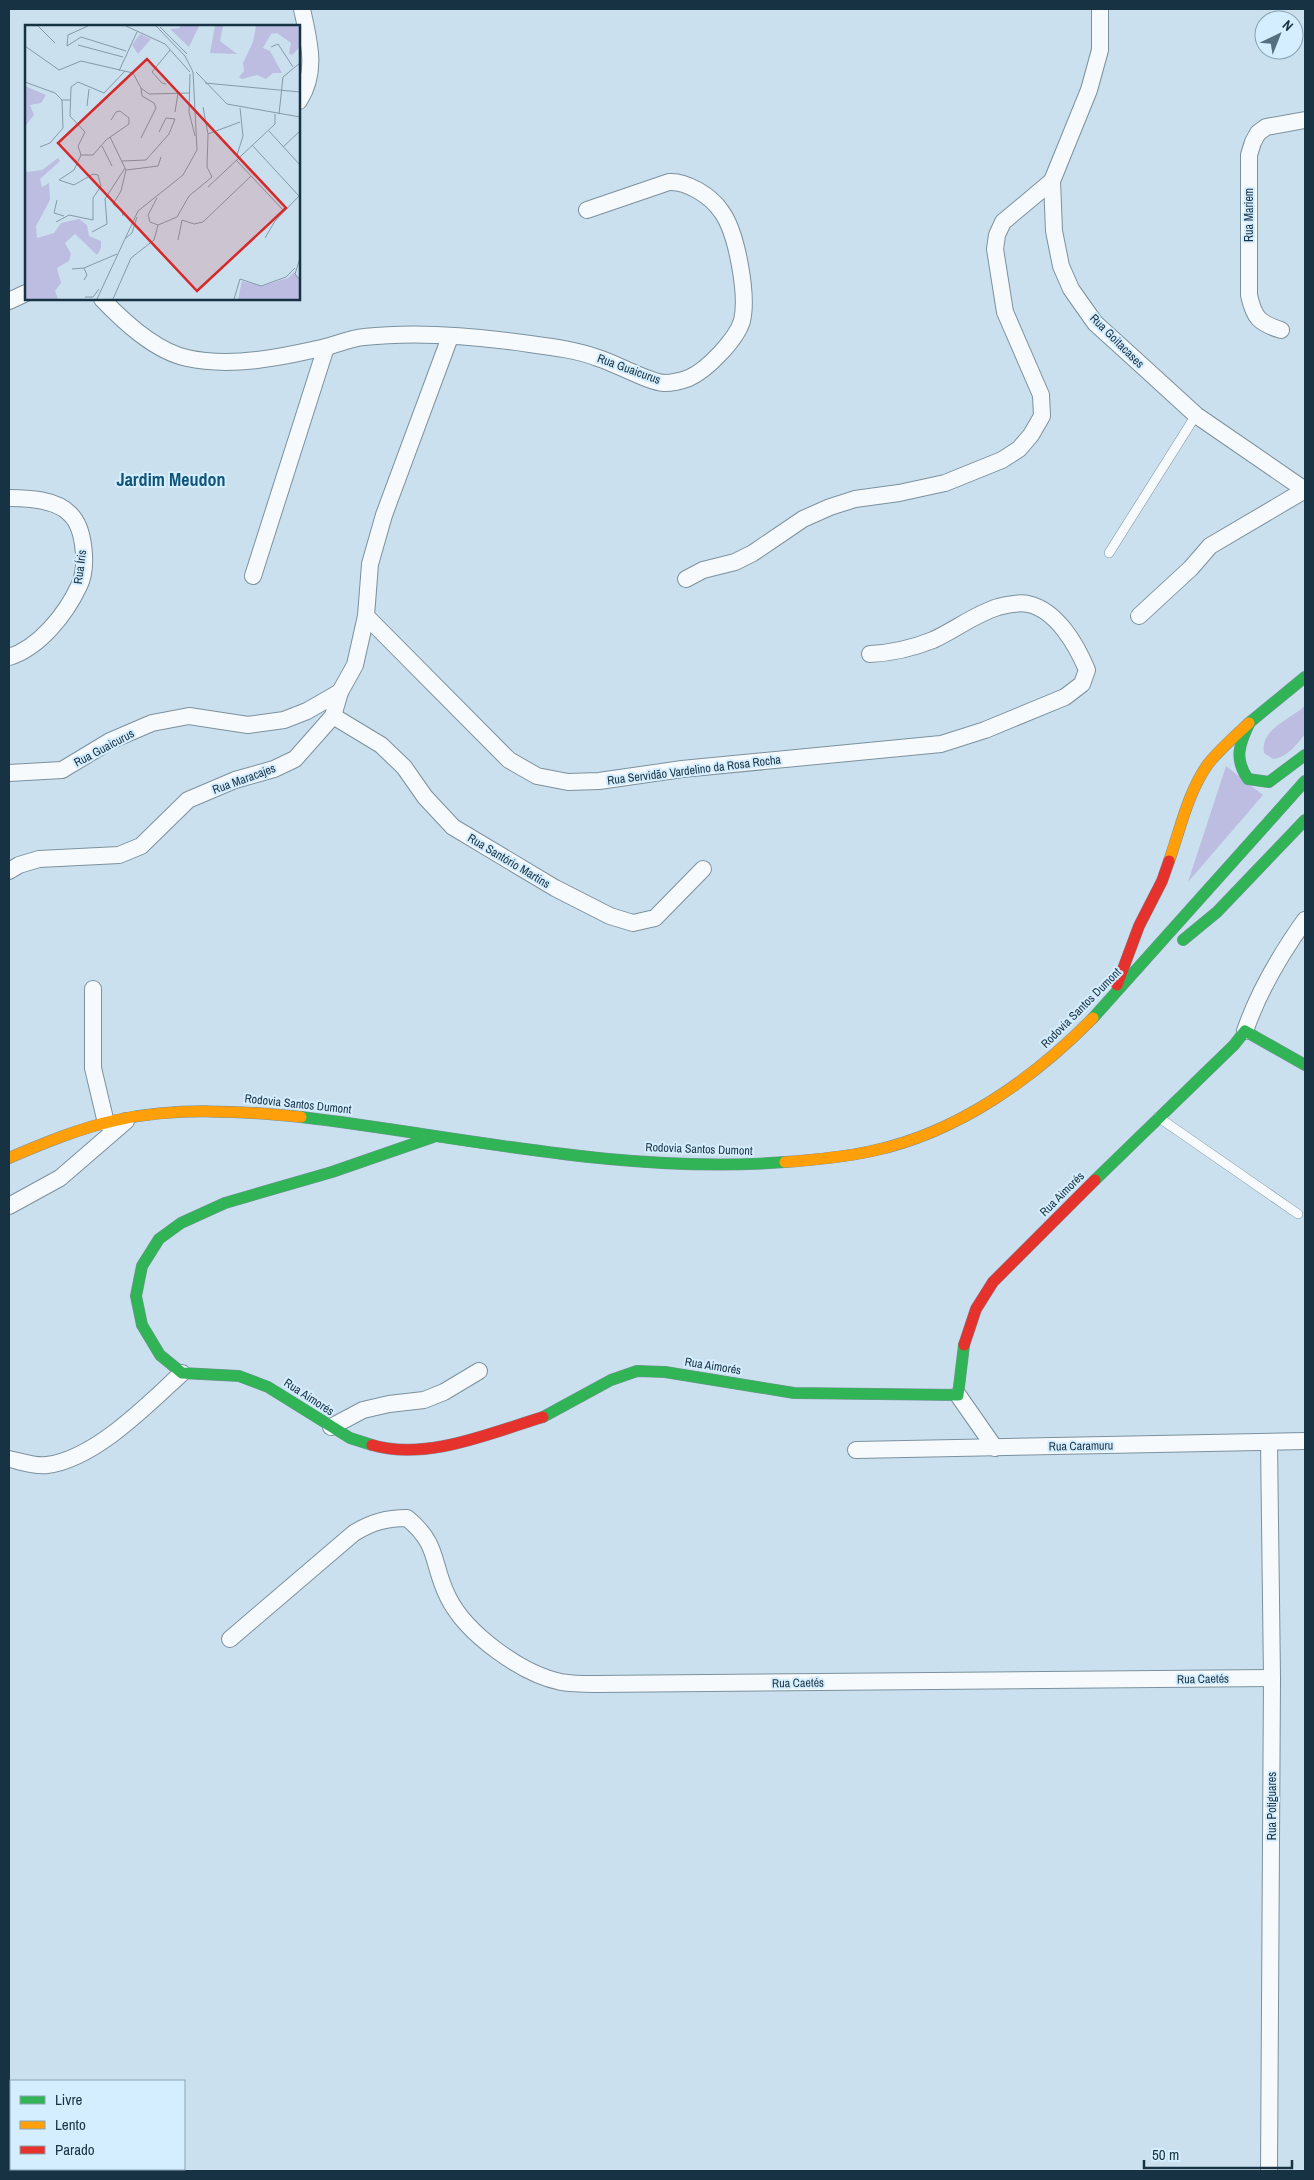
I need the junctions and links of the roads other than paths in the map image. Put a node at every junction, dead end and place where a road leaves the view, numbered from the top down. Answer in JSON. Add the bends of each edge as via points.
{"nodes":[{"id":1,"x":302,"y":9,"type":"edge"},
{"id":2,"x":1100,"y":9,"type":"edge"},
{"id":3,"x":300,"y":99,"type":"edge"},
{"id":4,"x":1305,"y":120,"type":"edge"},
{"id":5,"x":1052,"y":181,"type":"junction"},
{"id":6,"x":587,"y":210,"type":"dead end"},
{"id":7,"x":25,"y":294,"type":"edge"},
{"id":8,"x":103,"y":300,"type":"edge"},
{"id":9,"x":9,"y":302,"type":"edge"},
{"id":10,"x":1281,"y":330,"type":"dead end"},
{"id":11,"x":450,"y":337,"type":"junction"},
{"id":12,"x":326,"y":347,"type":"junction"},
{"id":13,"x":1196,"y":415,"type":"junction"},
{"id":14,"x":1305,"y":490,"type":"edge"},
{"id":15,"x":9,"y":498,"type":"edge"},
{"id":16,"x":1109,"y":553,"type":"dead end"},
{"id":17,"x":253,"y":576,"type":"dead end"},
{"id":18,"x":686,"y":579,"type":"dead end"},
{"id":19,"x":366,"y":616,"type":"junction"},
{"id":20,"x":1139,"y":616,"type":"dead end"},
{"id":21,"x":870,"y":654,"type":"dead end"},
{"id":22,"x":9,"y":657,"type":"edge"},
{"id":23,"x":1305,"y":677,"type":"edge"},
{"id":24,"x":340,"y":692,"type":"junction"},
{"id":25,"x":334,"y":716,"type":"junction"},
{"id":26,"x":1249,"y":723,"type":"junction"},
{"id":27,"x":1305,"y":755,"type":"edge"},
{"id":28,"x":9,"y":773,"type":"edge"},
{"id":29,"x":1305,"y":781,"type":"edge"},
{"id":30,"x":1305,"y":820,"type":"edge"},
{"id":31,"x":703,"y":869,"type":"dead end"},
{"id":32,"x":9,"y":871,"type":"edge"},
{"id":33,"x":1305,"y":920,"type":"edge"},
{"id":34,"x":93,"y":989,"type":"dead end"},
{"id":35,"x":1111,"y":1000,"type":"junction"},
{"id":36,"x":1245,"y":1031,"type":"junction"},
{"id":37,"x":1305,"y":1065,"type":"edge"},
{"id":38,"x":130,"y":1117,"type":"junction"},
{"id":39,"x":1158,"y":1117,"type":"junction"},
{"id":40,"x":106,"y":1123,"type":"junction"},
{"id":41,"x":433,"y":1137,"type":"junction"},
{"id":42,"x":9,"y":1158,"type":"edge"},
{"id":43,"x":9,"y":1206,"type":"edge"},
{"id":44,"x":1298,"y":1214,"type":"dead end"},
{"id":45,"x":479,"y":1371,"type":"dead end"},
{"id":46,"x":182,"y":1373,"type":"junction"},
{"id":47,"x":958,"y":1395,"type":"junction"},
{"id":48,"x":332,"y":1427,"type":"junction"},
{"id":49,"x":1305,"y":1441,"type":"edge"},
{"id":50,"x":1269,"y":1442,"type":"junction"},
{"id":51,"x":995,"y":1448,"type":"junction"},
{"id":52,"x":856,"y":1450,"type":"dead end"},
{"id":53,"x":9,"y":1459,"type":"edge"},
{"id":54,"x":230,"y":1639,"type":"dead end"},
{"id":55,"x":1272,"y":1678,"type":"junction"},
{"id":56,"x":1269,"y":2171,"type":"edge"}],
"edges":[{"from":1,"to":3,"type":"street","via":[[312,64],[307,88]]},
{"from":2,"to":5,"type":"street","name":"Rua Goitacases","via":[[1100,50],[1089,90]]},
{"from":4,"to":10,"type":"street","name":"Rua Mariem","via":[[1266,127],[1258,133],[1249,155],[1249,295],[1252,311],[1263,324]]},
{"from":5,"to":13,"type":"street","name":"Rua Goitacases","via":[[1054,230],[1061,266],[1071,289],[1095,323]]},
{"from":5,"to":18,"type":"street","via":[[1003,222],[995,250],[1005,312],[1041,395],[1042,416],[1019,449],[1002,460],[944,483],[830,507],[804,519],[753,553]]},
{"from":6,"to":11,"type":"street","name":"Rua Guaicurus","via":[[669,182],[683,184],[702,194],[721,211],[738,258],[744,305],[741,323],[726,347],[691,377],[662,383],[597,357],[560,348]]},
{"from":7,"to":9,"type":"street"},
{"from":8,"to":12,"type":"street","name":"Rua Guaicurus","via":[[124,323],[156,344],[186,358],[229,362]]},
{"from":11,"to":12,"type":"street","name":"Rua Guaicurus","via":[[395,334],[360,337]]},
{"from":11,"to":19,"type":"street","via":[[384,515],[370,564]]},
{"from":12,"to":17,"type":"street"},
{"from":13,"to":14,"type":"street","name":"Rua Goitacases"},
{"from":13,"to":16,"type":"lane"},
{"from":14,"to":20,"type":"street","via":[[1210,546]]},
{"from":15,"to":22,"type":"street","name":"Rua Íris","via":[[50,503],[70,513],[81,528],[84,550],[80,584],[61,617],[23,653]]},
{"from":19,"to":21,"type":"street","name":"Rua Servidão Vardelino da Rosa Rocha","via":[[510,760],[537,776],[568,782],[941,744],[985,730],[1076,691],[1088,670],[1081,654],[1059,624],[1044,611],[1028,604],[997,607],[932,640],[888,653]]},
{"from":19,"to":24,"type":"street","via":[[355,665]]},
{"from":23,"to":26,"type":"main road"},
{"from":24,"to":25,"type":"street"},
{"from":24,"to":28,"type":"street","name":"Rua Guaicurus","via":[[284,720],[248,724],[189,716],[152,723],[110,741],[62,770]]},
{"from":25,"to":31,"type":"street","name":"Rua Santório Martins","via":[[381,745],[404,767],[453,827],[610,916],[633,923],[655,918]]},
{"from":25,"to":32,"type":"street","name":"Rua Maracajes","via":[[295,759],[188,800],[140,846],[119,855],[39,860],[18,865]]},
{"from":26,"to":27,"type":"main road","via":[[1237,755],[1239,769],[1248,779],[1269,782]]},
{"from":26,"to":35,"type":"main road","via":[[1219,751],[1194,791],[1162,881],[1139,926]]},
{"from":29,"to":35,"type":"main road","name":"Rodovia Santos Dumont"},
{"from":30,"to":35,"type":"main road","via":[[1216,912]]},
{"from":33,"to":36,"type":"street","via":[[1280,955],[1253,1007]]},
{"from":34,"to":40,"type":"street","via":[[93,1068]]},
{"from":35,"to":41,"type":"main road","name":"Rodovia Santos Dumont","via":[[1072,1040],[995,1099],[922,1134],[871,1152],[746,1166],[634,1161]]},
{"from":36,"to":37,"type":"main road"},
{"from":36,"to":39,"type":"main road","name":"Rua Aimorés"},
{"from":38,"to":40,"type":"main road","name":"Rodovia Santos Dumont"},
{"from":38,"to":41,"type":"main road","name":"Rodovia Santos Dumont","via":[[178,1112],[261,1112]]},
{"from":38,"to":43,"type":"street","via":[[60,1178]]},
{"from":39,"to":44,"type":"lane"},
{"from":39,"to":47,"type":"main road","name":"Rua Aimorés","via":[[993,1282],[977,1304],[960,1361]]},
{"from":40,"to":42,"type":"main road","name":"Rodovia Santos Dumont"},
{"from":41,"to":46,"type":"main road","via":[[332,1172],[226,1203],[181,1223],[158,1239],[142,1266],[136,1296],[142,1324],[160,1355]]},
{"from":45,"to":48,"type":"street","via":[[424,1400],[363,1410]]},
{"from":46,"to":48,"type":"main road","name":"Rua Aimorés","via":[[239,1376],[268,1387]]},
{"from":46,"to":53,"type":"street","via":[[126,1423],[66,1461],[44,1466]]},
{"from":47,"to":48,"type":"main road","name":"Rua Aimorés","via":[[794,1393],[665,1372],[637,1371],[611,1380],[546,1416],[432,1448],[390,1450],[350,1438]]},
{"from":47,"to":51,"type":"street"},
{"from":49,"to":50,"type":"street","name":"Rua Caramuru"},
{"from":50,"to":51,"type":"street","name":"Rua Caramuru"},
{"from":50,"to":55,"type":"street","name":"Rua Potiguares"},
{"from":51,"to":52,"type":"street","name":"Rua Caramuru"},
{"from":54,"to":55,"type":"street","name":"Rua Caetés","via":[[354,1533],[388,1518],[407,1518],[422,1530],[434,1551],[449,1599],[478,1635],[522,1668],[561,1682]]},
{"from":55,"to":56,"type":"street","name":"Rua Potiguares"}]}
